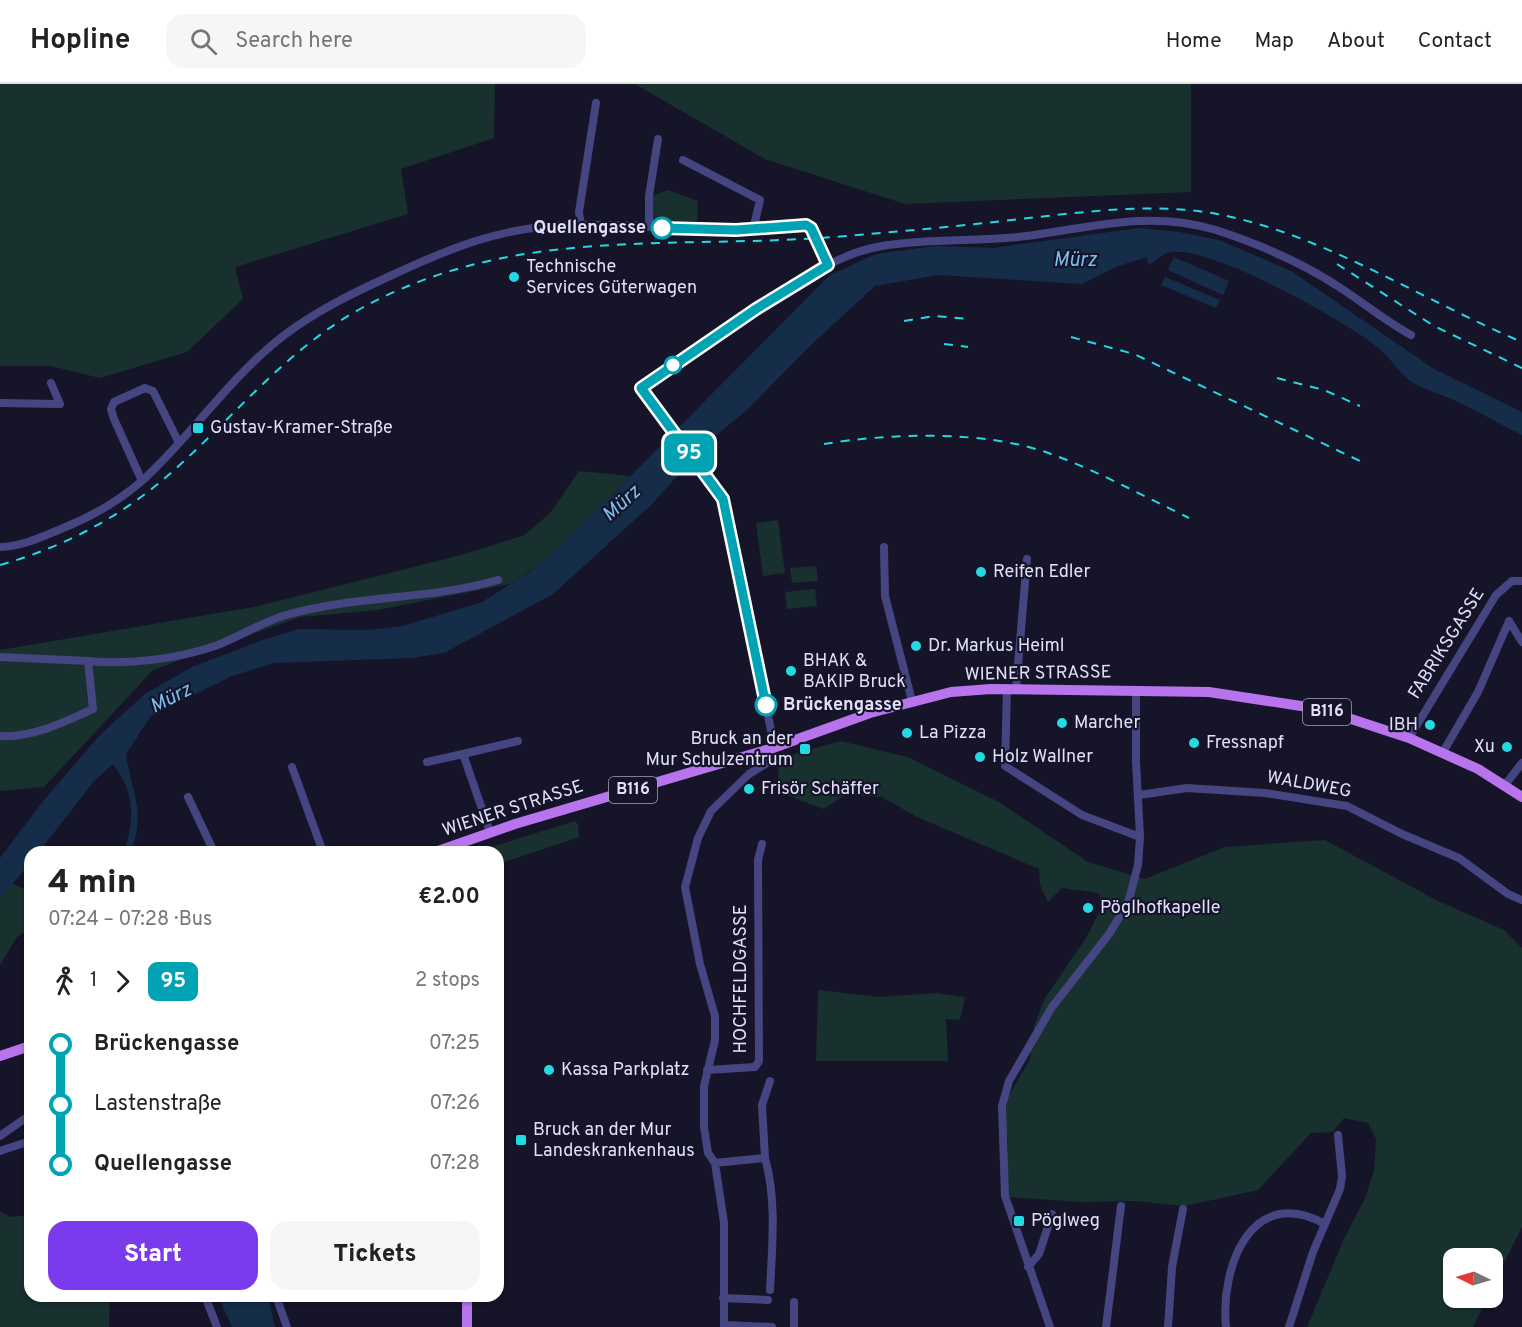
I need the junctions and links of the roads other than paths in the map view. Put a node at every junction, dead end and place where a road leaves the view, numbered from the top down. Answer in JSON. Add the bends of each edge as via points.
{"nodes":[{"id":1,"x":596,"y":103,"type":"dead end"},
{"id":2,"x":658,"y":140,"type":"dead end"},
{"id":3,"x":683,"y":160,"type":"dead end"},
{"id":4,"x":581,"y":225,"type":"junction"},
{"id":5,"x":649,"y":227,"type":"junction"},
{"id":6,"x":753,"y":230,"type":"junction"},
{"id":7,"x":814,"y":234,"type":"dead end"},
{"id":8,"x":823,"y":254,"type":"tunnel mouth"},
{"id":9,"x":828,"y":265,"type":"junction"},
{"id":10,"x":1411,"y":335,"type":"dead end"},
{"id":11,"x":51,"y":383,"type":"dead end"},
{"id":12,"x":0,"y":403,"type":"edge"},
{"id":13,"x":178,"y":443,"type":"junction"},
{"id":14,"x":142,"y":480,"type":"junction"},
{"id":15,"x":0,"y":547,"type":"edge"},
{"id":16,"x":884,"y":547,"type":"dead end"},
{"id":17,"x":1028,"y":559,"type":"dead end"},
{"id":18,"x":498,"y":580,"type":"dead end"},
{"id":19,"x":1522,"y":581,"type":"edge"},
{"id":20,"x":1522,"y":642,"type":"edge"},
{"id":21,"x":0,"y":657,"type":"edge"},
{"id":22,"x":88,"y":661,"type":"junction"},
{"id":23,"x":1011,"y":689,"type":"junction"},
{"id":24,"x":1136,"y":690,"type":"junction"},
{"id":25,"x":912,"y":701,"type":"junction"},
{"id":26,"x":0,"y":736,"type":"edge"},
{"id":27,"x":1409,"y":738,"type":"junction"},
{"id":28,"x":519,"y":741,"type":"dead end"},
{"id":29,"x":773,"y":748,"type":"junction"},
{"id":30,"x":1443,"y":752,"type":"junction"},
{"id":31,"x":464,"y":754,"type":"junction"},
{"id":32,"x":427,"y":762,"type":"dead end"},
{"id":33,"x":1522,"y":763,"type":"edge"},
{"id":34,"x":292,"y":767,"type":"dead end"},
{"id":35,"x":1505,"y":785,"type":"junction"},
{"id":36,"x":1139,"y":795,"type":"junction"},
{"id":37,"x":1522,"y":795,"type":"edge"},
{"id":38,"x":188,"y":797,"type":"dead end"},
{"id":39,"x":490,"y":832,"type":"junction"},
{"id":40,"x":1140,"y":837,"type":"junction"},
{"id":41,"x":762,"y":844,"type":"dead end"},
{"id":42,"x":211,"y":846,"type":"edge"},
{"id":43,"x":321,"y":846,"type":"edge"},
{"id":44,"x":452,"y":846,"type":"edge"},
{"id":45,"x":1522,"y":900,"type":"edge"},
{"id":46,"x":24,"y":1048,"type":"edge"},
{"id":47,"x":0,"y":1056,"type":"edge"},
{"id":48,"x":707,"y":1070,"type":"junction"},
{"id":49,"x":770,"y":1081,"type":"dead end"},
{"id":50,"x":24,"y":1119,"type":"edge"},
{"id":51,"x":1338,"y":1135,"type":"dead end"},
{"id":52,"x":0,"y":1136,"type":"edge"},
{"id":53,"x":24,"y":1144,"type":"edge"},
{"id":54,"x":0,"y":1151,"type":"edge"},
{"id":55,"x":765,"y":1158,"type":"junction"},
{"id":56,"x":715,"y":1163,"type":"junction"},
{"id":57,"x":1120,"y":1206,"type":"dead end"},
{"id":58,"x":1183,"y":1209,"type":"dead end"},
{"id":59,"x":1052,"y":1214,"type":"dead end"},
{"id":60,"x":1325,"y":1224,"type":"junction"},
{"id":61,"x":1028,"y":1267,"type":"junction"},
{"id":62,"x":770,"y":1290,"type":"dead end"},
{"id":63,"x":723,"y":1298,"type":"junction"},
{"id":64,"x":768,"y":1300,"type":"dead end"},
{"id":65,"x":207,"y":1302,"type":"edge"},
{"id":66,"x":278,"y":1302,"type":"edge"},
{"id":67,"x":467,"y":1302,"type":"edge"},
{"id":68,"x":794,"y":1302,"type":"dead end"},
{"id":69,"x":724,"y":1326,"type":"edge"},
{"id":70,"x":217,"y":1327,"type":"edge"},
{"id":71,"x":287,"y":1327,"type":"edge"},
{"id":72,"x":467,"y":1327,"type":"edge"},
{"id":73,"x":761,"y":1327,"type":"edge"},
{"id":74,"x":772,"y":1327,"type":"edge"},
{"id":75,"x":794,"y":1327,"type":"edge"},
{"id":76,"x":1050,"y":1327,"type":"edge"},
{"id":77,"x":1106,"y":1327,"type":"edge"},
{"id":78,"x":1168,"y":1327,"type":"edge"},
{"id":79,"x":1227,"y":1327,"type":"edge"},
{"id":80,"x":1289,"y":1327,"type":"edge"}],
"edges":[{"from":1,"to":4,"type":"street","via":[[579,212]]},
{"from":2,"to":5,"type":"street","via":[[648,196]]},
{"from":3,"to":6,"type":"street","via":[[760,200]]},
{"from":4,"to":5,"type":"street"},
{"from":4,"to":13,"type":"street","via":[[534,227],[482,237],[436,254],[335,302],[267,350]]},
{"from":5,"to":6,"type":"street"},
{"from":6,"to":7,"type":"street","via":[[806,225]]},
{"from":8,"to":9,"type":"street"},
{"from":9,"to":10,"type":"street","via":[[881,246],[1025,236],[1121,220],[1172,222],[1213,229],[1307,267]]},
{"from":9,"to":29,"type":"street","via":[[641,388],[723,499]]},
{"from":11,"to":12,"type":"street","via":[[60,404]]},
{"from":13,"to":14,"type":"street"},
{"from":13,"to":14,"type":"street","via":[[153,391],[145,388],[114,402],[114,419]]},
{"from":14,"to":15,"type":"street","via":[[78,522],[33,540]]},
{"from":16,"to":25,"type":"street","via":[[885,596]]},
{"from":17,"to":23,"type":"street"},
{"from":18,"to":22,"type":"street","via":[[286,615],[200,651],[125,662]]},
{"from":19,"to":27,"type":"street","name":"FABRIKSGASSE","via":[[1512,580],[1496,595]]},
{"from":20,"to":30,"type":"street","via":[[1509,621],[1478,692]]},
{"from":21,"to":22,"type":"street"},
{"from":22,"to":26,"type":"street","via":[[93,709],[31,733]]},
{"from":23,"to":24,"type":"main road","name":"WIENER STRASSE","number":"B116"},
{"from":23,"to":25,"type":"main road","name":"WIENER STRASSE","number":"B116","via":[[951,692]]},
{"from":23,"to":40,"type":"street","via":[[1005,766],[1082,815]]},
{"from":24,"to":27,"type":"main road","name":"WIENER STRASSE","number":"B116","via":[[1235,694],[1342,716]]},
{"from":24,"to":36,"type":"street"},
{"from":25,"to":29,"type":"main road","name":"WIENER STRASSE","number":"B116","via":[[842,721]]},
{"from":27,"to":30,"type":"main road","name":"WIENER STRASSE","number":"B116"},
{"from":28,"to":31,"type":"street"},
{"from":29,"to":39,"type":"main road","name":"WIENER STRASSE","number":"B116"},
{"from":29,"to":48,"type":"street","name":"HOCHFELDGASSE","via":[[772,760],[749,774],[711,811],[689,865],[687,905],[715,1016],[715,1040]]},
{"from":30,"to":35,"type":"main road","name":"WIENER STRASSE","number":"B116"},
{"from":31,"to":32,"type":"street"},
{"from":31,"to":39,"type":"street"},
{"from":33,"to":35,"type":"street"},
{"from":34,"to":43,"type":"street"},
{"from":35,"to":37,"type":"main road","name":"WIENER STRASSE"},
{"from":36,"to":40,"type":"street"},
{"from":36,"to":45,"type":"street","name":"WALDWEG","via":[[1187,788],[1265,793],[1347,806],[1458,858]]},
{"from":38,"to":42,"type":"street"},
{"from":39,"to":44,"type":"main road","name":"WIENER STRASSE","number":"B116"},
{"from":40,"to":61,"type":"street","via":[[1138,865],[1128,903],[1052,1007],[1004,1092],[1005,1196]]},
{"from":41,"to":48,"type":"street","name":"HOCHFELDGASSE","via":[[758,860],[759,1061],[744,1068]]},
{"from":46,"to":47,"type":"main road"},
{"from":48,"to":56,"type":"street","name":"HOCHFELDGASSE","via":[[704,1127],[708,1153]]},
{"from":49,"to":55,"type":"street","via":[[762,1105]]},
{"from":50,"to":52,"type":"street"},
{"from":51,"to":60,"type":"street","via":[[1342,1176]]},
{"from":53,"to":54,"type":"street"},
{"from":55,"to":56,"type":"street"},
{"from":55,"to":62,"type":"street","via":[[770,1176]]},
{"from":56,"to":63,"type":"street","name":"HOCHFELDGASSE","via":[[724,1223]]},
{"from":57,"to":77,"type":"street"},
{"from":58,"to":78,"type":"street","via":[[1172,1267]]},
{"from":59,"to":61,"type":"street","via":[[1039,1254]]},
{"from":60,"to":79,"type":"street","via":[[1279,1213],[1269,1215],[1255,1227],[1226,1281]]},
{"from":60,"to":80,"type":"street"},
{"from":61,"to":76,"type":"street"},
{"from":63,"to":64,"type":"street"},
{"from":63,"to":69,"type":"street","name":"HOCHFELDGASSE"},
{"from":65,"to":70,"type":"street"},
{"from":66,"to":71,"type":"street"},
{"from":67,"to":72,"type":"main road"},
{"from":68,"to":75,"type":"street"},
{"from":69,"to":73,"type":"street","name":"HOCHFELDGASSE"},
{"from":73,"to":74,"type":"street","name":"HOCHFELDGASSE"}]}
